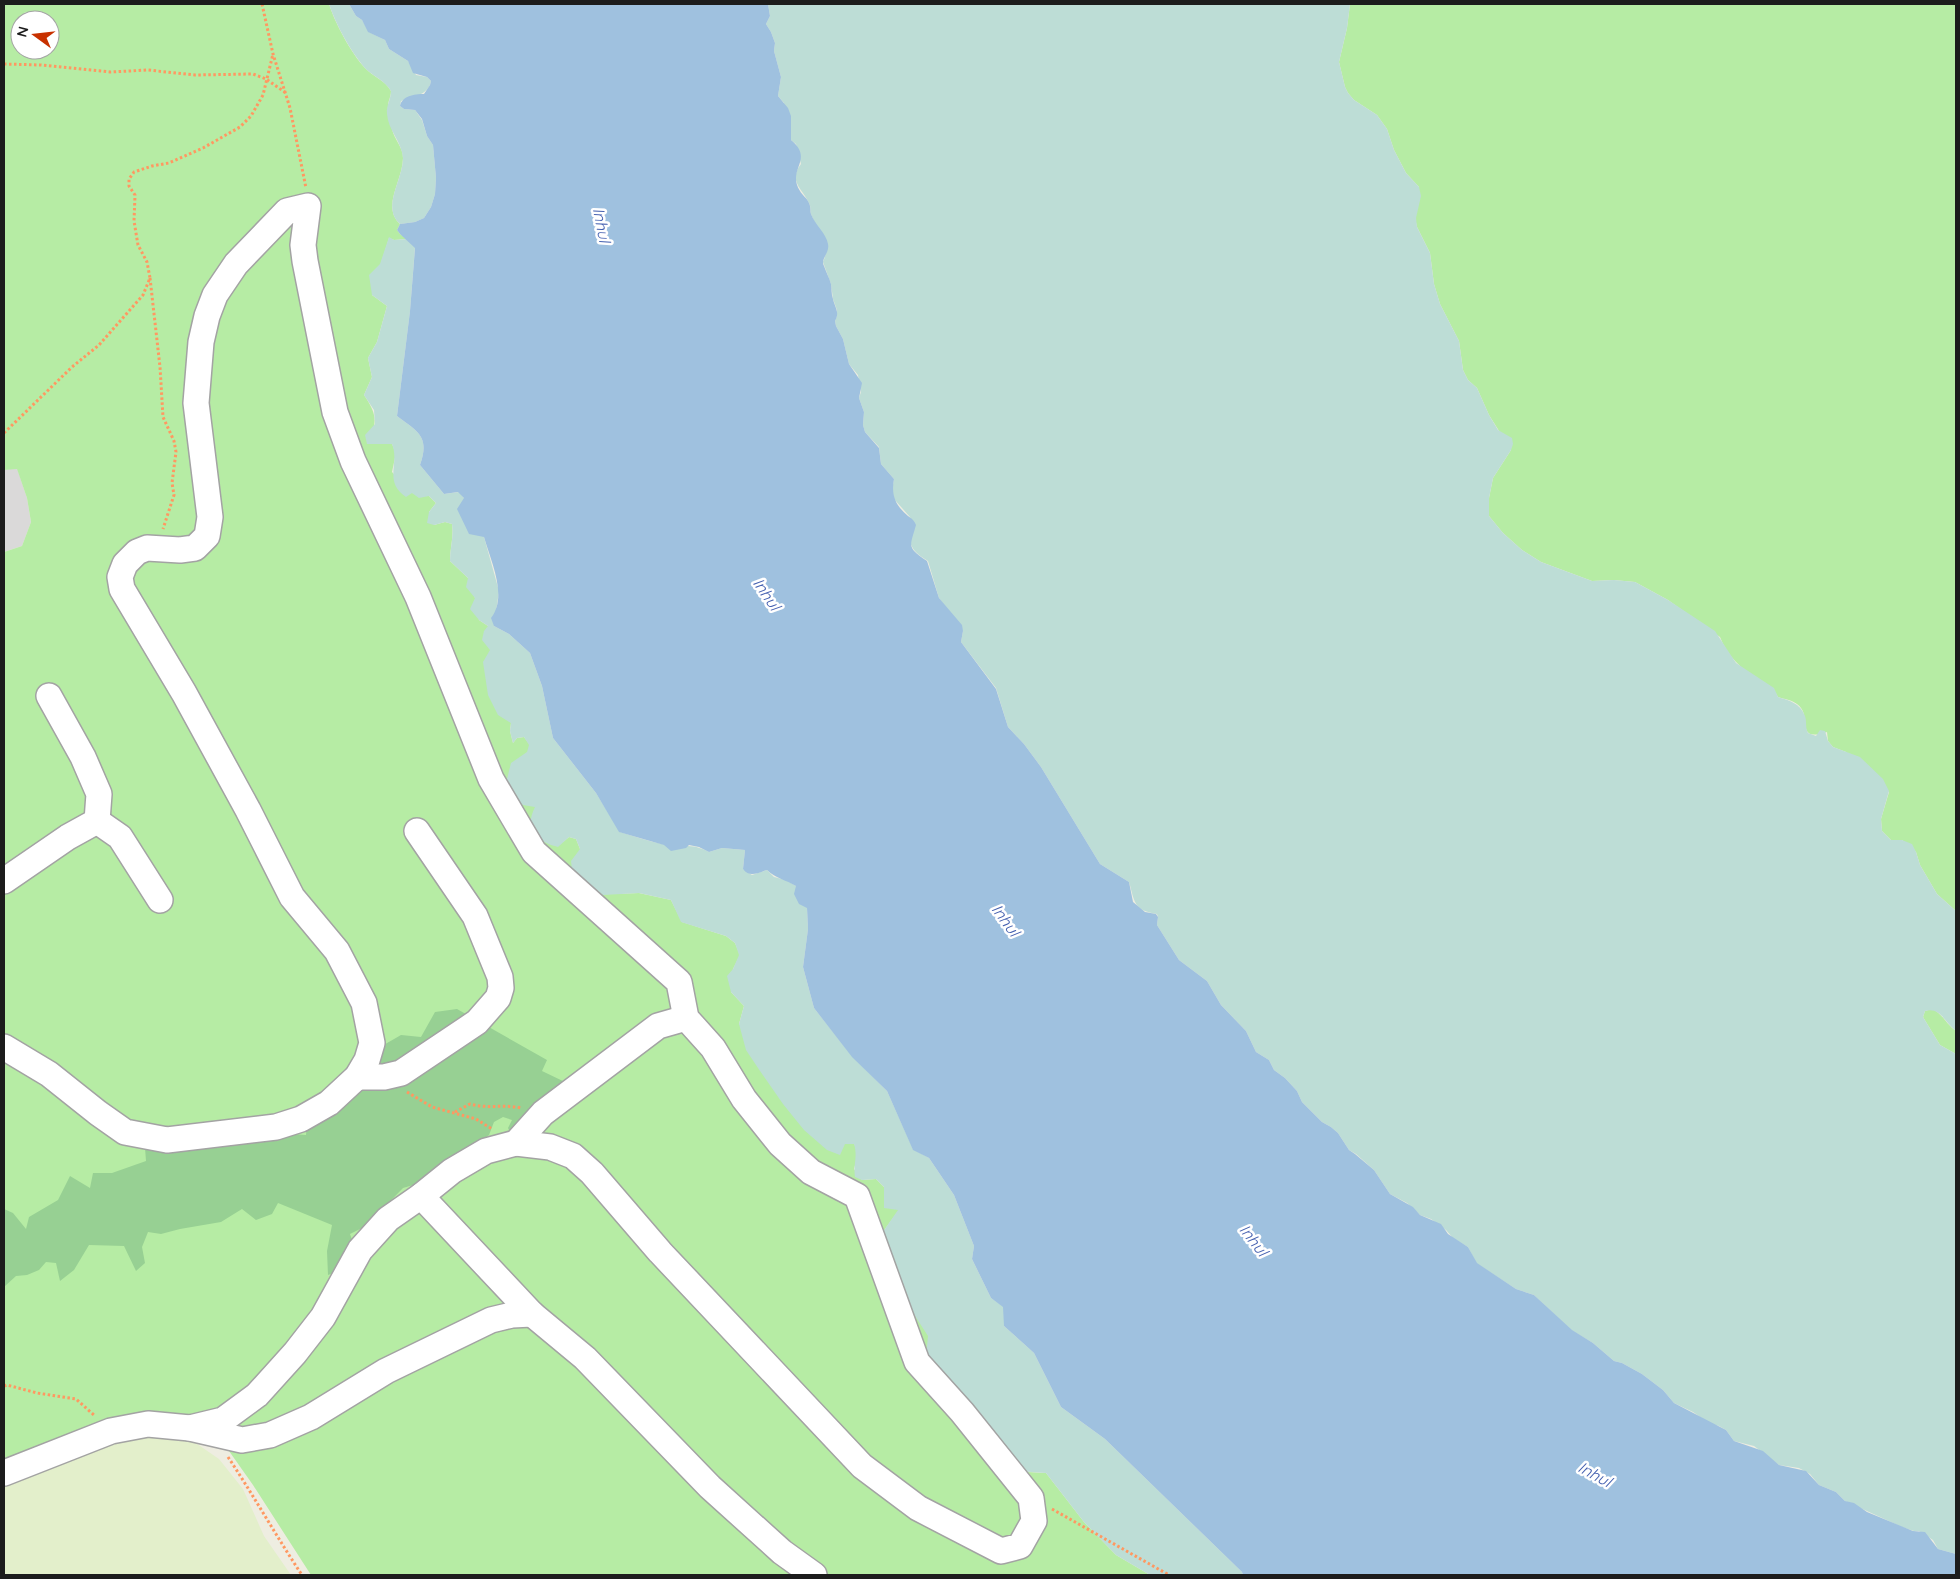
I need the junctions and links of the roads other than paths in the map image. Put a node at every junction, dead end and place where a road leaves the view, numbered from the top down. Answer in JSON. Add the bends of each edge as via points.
{"nodes":[{"id":1,"x":49,"y":696,"type":"dead end"},
{"id":2,"x":98,"y":822,"type":"junction"},
{"id":3,"x":417,"y":831,"type":"dead end"},
{"id":4,"x":4,"y":881,"type":"edge"},
{"id":5,"x":160,"y":900,"type":"dead end"},
{"id":6,"x":686,"y":1018,"type":"junction"},
{"id":7,"x":4,"y":1047,"type":"edge"},
{"id":8,"x":358,"y":1077,"type":"junction"},
{"id":9,"x":516,"y":1143,"type":"junction"},
{"id":10,"x":421,"y":1196,"type":"junction"},
{"id":11,"x":532,"y":1314,"type":"junction"},
{"id":12,"x":190,"y":1428,"type":"junction"},
{"id":13,"x":4,"y":1473,"type":"edge"},
{"id":14,"x":814,"y":1575,"type":"edge"}],
"edges":[{"from":1,"to":2,"type":"lane","via":[[83,757],[99,794]]},
{"from":2,"to":4,"type":"lane","via":[[68,836]]},
{"from":2,"to":5,"type":"lane","via":[[120,837]]},
{"from":3,"to":8,"type":"lane","via":[[475,916],[500,977],[501,988],[498,998],[477,1022],[401,1074],[384,1078]]},
{"from":6,"to":8,"type":"lane","via":[[679,982],[534,852],[491,779],[418,597],[353,461],[335,412],[303,246],[308,206],[287,211],[236,264],[216,295],[208,316],[201,342],[196,402],[210,517],[207,536],[195,548],[147,548],[137,552],[125,564],[120,577],[122,589],[184,693],[292,897],[337,951],[364,1003],[372,1043]]},
{"from":6,"to":9,"type":"lane","via":[[658,1026],[543,1113]]},
{"from":6,"to":9,"type":"lane","via":[[713,1048],[744,1099],[780,1144],[811,1172],[857,1196],[917,1362],[1031,1498],[1034,1521],[1020,1546],[1001,1551],[918,1508],[862,1466],[660,1252],[592,1173],[573,1156],[550,1147]]},
{"from":7,"to":8,"type":"lane","via":[[49,1074],[125,1132],[167,1140],[276,1127],[301,1119],[329,1103]]},
{"from":9,"to":10,"type":"lane","via":[[486,1151],[452,1171]]},
{"from":10,"to":11,"type":"lane"},
{"from":10,"to":12,"type":"lane","via":[[388,1219],[360,1250],[323,1317],[296,1353],[257,1395],[223,1420]]},
{"from":11,"to":12,"type":"lane","via":[[491,1320],[386,1371],[311,1416],[270,1435],[242,1440]]},
{"from":11,"to":14,"type":"lane","via":[[585,1358],[710,1487],[782,1552]]},
{"from":12,"to":13,"type":"lane","via":[[148,1424],[111,1431]]}]}
